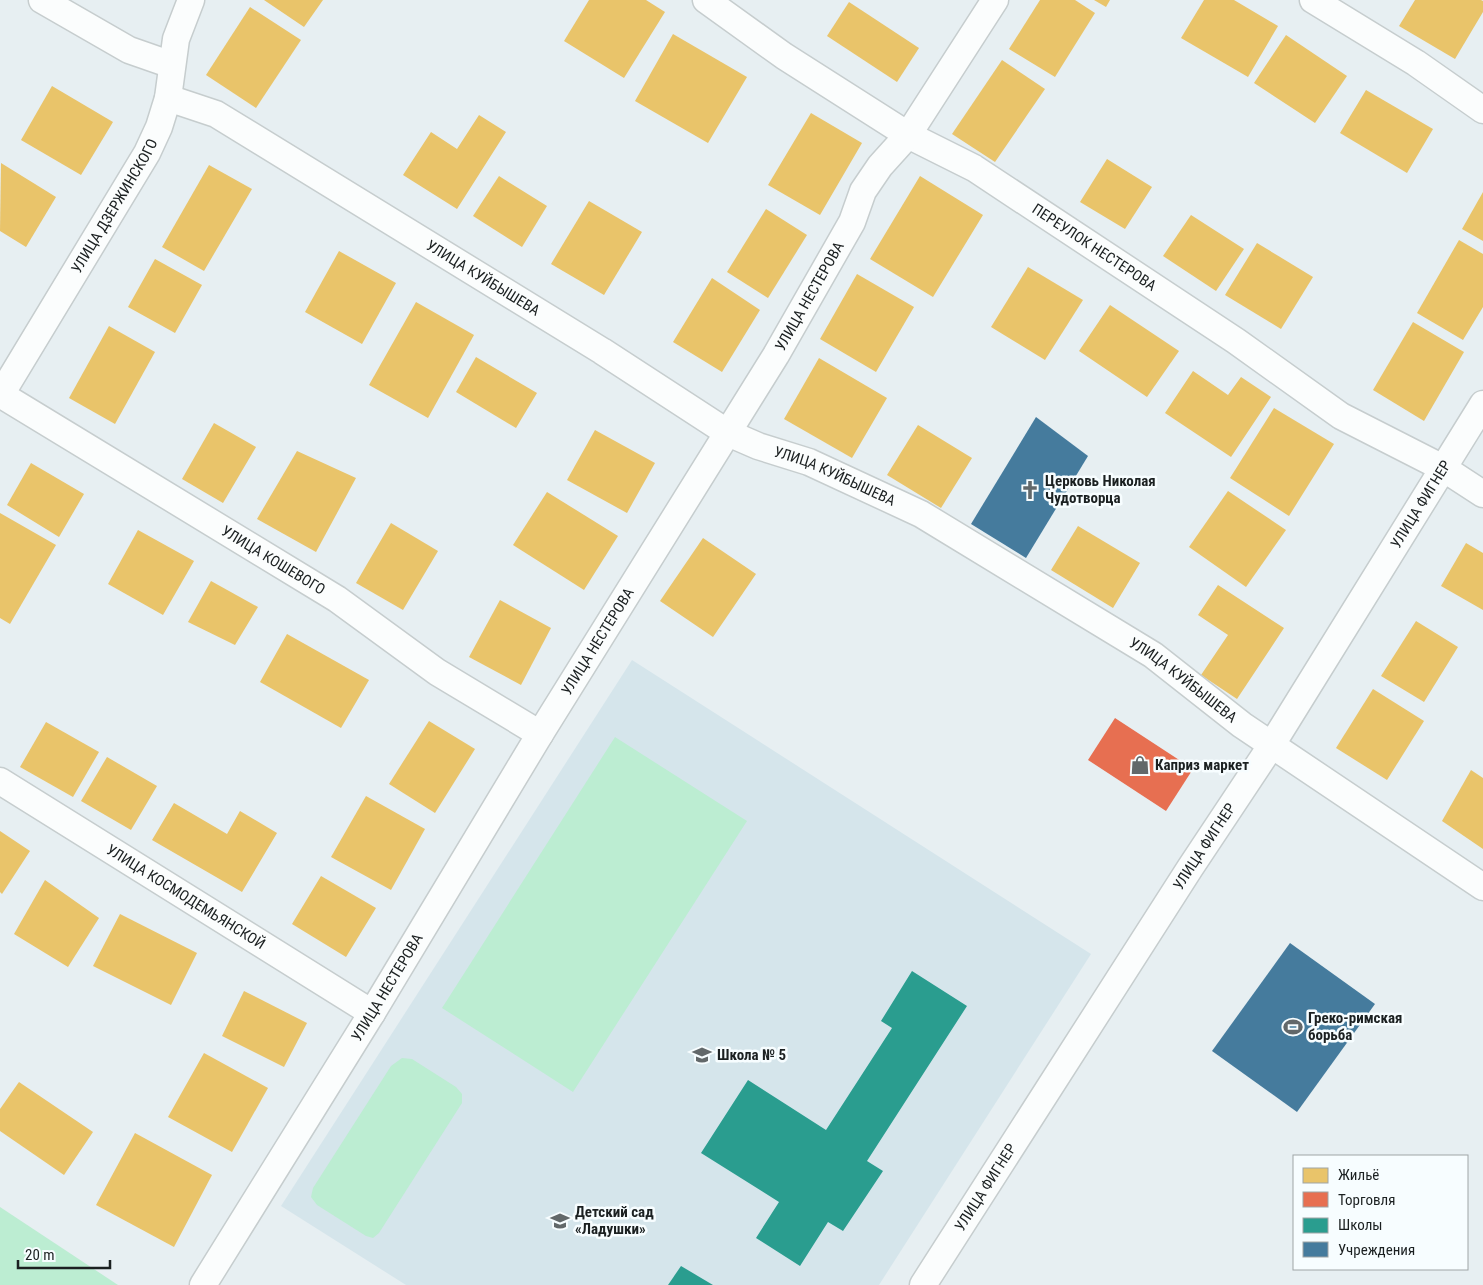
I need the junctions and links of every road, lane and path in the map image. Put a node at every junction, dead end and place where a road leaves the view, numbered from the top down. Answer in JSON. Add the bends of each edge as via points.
{"nodes":[{"id":1,"x":42,"y":0,"type":"edge"},
{"id":2,"x":191,"y":0,"type":"edge"},
{"id":3,"x":706,"y":0,"type":"edge"},
{"id":4,"x":994,"y":0,"type":"edge"},
{"id":5,"x":1313,"y":0,"type":"edge"},
{"id":6,"x":172,"y":65,"type":"junction"},
{"id":7,"x":168,"y":98,"type":"junction"},
{"id":8,"x":1483,"y":110,"type":"edge"},
{"id":9,"x":908,"y":135,"type":"junction"},
{"id":10,"x":0,"y":395,"type":"edge"},
{"id":11,"x":1483,"y":404,"type":"edge"},
{"id":12,"x":728,"y":434,"type":"junction"},
{"id":13,"x":1443,"y":468,"type":"junction"},
{"id":14,"x":1483,"y":494,"type":"edge"},
{"id":15,"x":540,"y":734,"type":"junction"},
{"id":16,"x":1271,"y":746,"type":"junction"},
{"id":17,"x":0,"y":781,"type":"edge"},
{"id":18,"x":1483,"y":887,"type":"edge"},
{"id":19,"x":372,"y":1013,"type":"junction"},
{"id":20,"x":203,"y":1285,"type":"edge"},
{"id":21,"x":923,"y":1285,"type":"edge"}],
"edges":[{"from":1,"to":6,"type":"street","via":[[129,50]]},
{"from":2,"to":6,"type":"street","name":"УЛИЦА ДЗЕРЖИНСКОГО","via":[[176,39]]},
{"from":3,"to":9,"type":"street","name":"ПЕРЕУЛОК НЕСТЕРОВА","via":[[784,56]]},
{"from":4,"to":9,"type":"street","name":"УЛИЦА НЕСТЕРОВА"},
{"from":5,"to":8,"type":"street","via":[[1416,63]]},
{"from":6,"to":7,"type":"street","name":"УЛИЦА ДЗЕРЖИНСКОГО"},
{"from":7,"to":10,"type":"street","name":"УЛИЦА ДЗЕРЖИНСКОГО","via":[[147,153]]},
{"from":7,"to":12,"type":"street","name":"УЛИЦА КУЙБЫШЕВА","via":[[216,114],[602,351]]},
{"from":9,"to":12,"type":"street","name":"УЛИЦА НЕСТЕРОВА","via":[[863,191],[852,222]]},
{"from":9,"to":13,"type":"street","name":"ПЕРЕУЛОК НЕСТЕРОВА","via":[[974,168],[1236,341],[1341,416]]},
{"from":10,"to":15,"type":"street","name":"УЛИЦА КОШЕВОГО","via":[[337,599],[438,672]]},
{"from":11,"to":13,"type":"street","name":"УЛИЦА ФИГНЕР"},
{"from":12,"to":15,"type":"street","name":"УЛИЦА НЕСТЕРОВА"},
{"from":12,"to":16,"type":"street","name":"УЛИЦА КУЙБЫШЕВА","via":[[809,462],[921,514],[1153,655]]},
{"from":13,"to":14,"type":"street","name":"ПЕРЕУЛОК НЕСТЕРОВА"},
{"from":13,"to":16,"type":"street","name":"УЛИЦА ФИГНЕР"},
{"from":15,"to":19,"type":"street","name":"УЛИЦА НЕСТЕРОВА"},
{"from":16,"to":18,"type":"street","name":"УЛИЦА КУЙБЫШЕВА"},
{"from":16,"to":21,"type":"street","name":"УЛИЦА ФИГНЕР"},
{"from":17,"to":19,"type":"street","name":"УЛИЦА КОСМОДЕМЬЯНСКОЙ"},
{"from":19,"to":20,"type":"street","name":"УЛИЦА НЕСТЕРОВА"}]}
